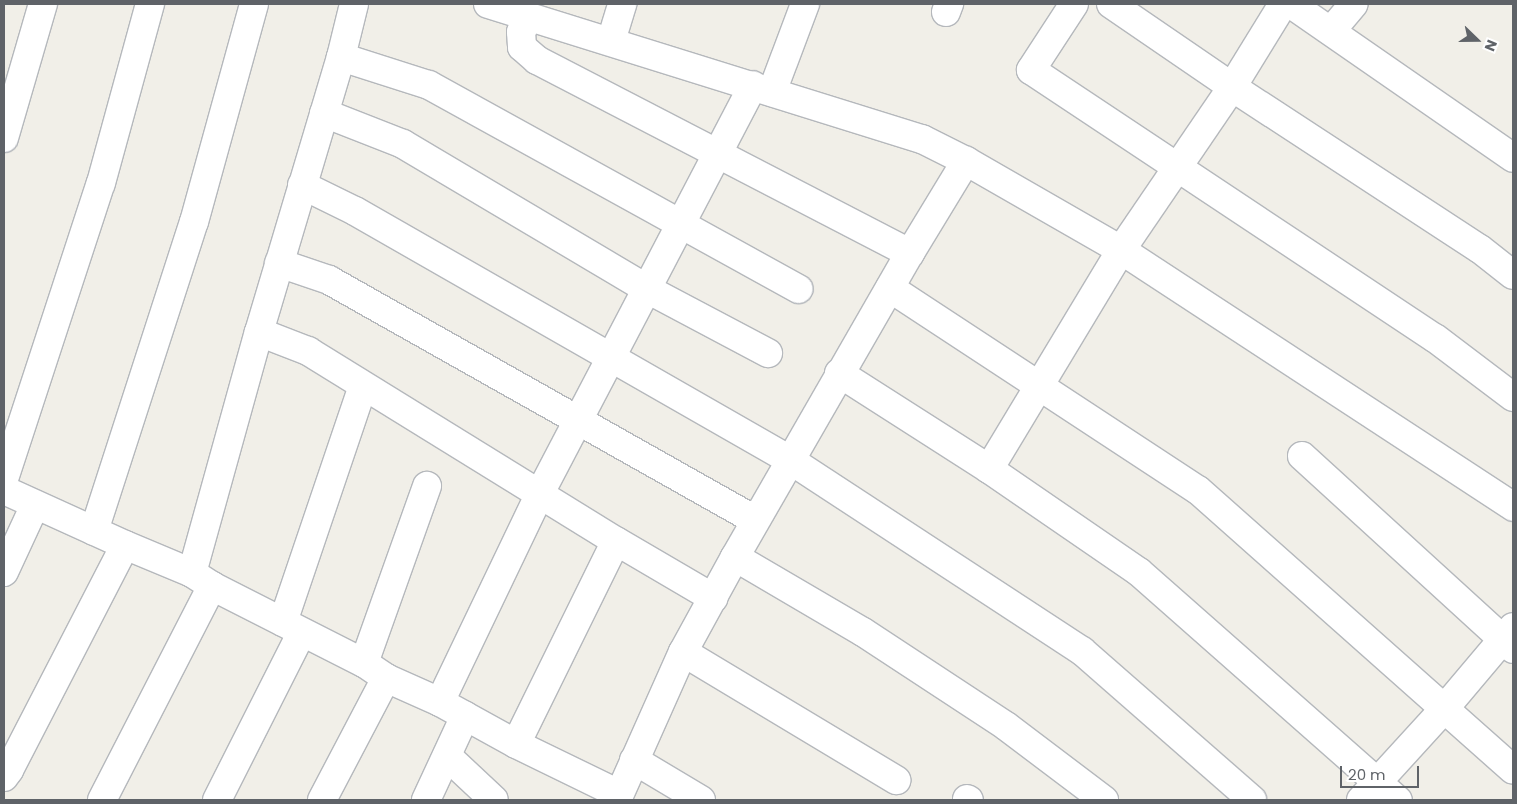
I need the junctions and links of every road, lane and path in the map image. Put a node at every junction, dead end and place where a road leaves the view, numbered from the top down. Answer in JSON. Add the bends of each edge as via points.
{"nodes":[{"id":1,"x":43,"y":4,"type":"edge"},
{"id":2,"x":150,"y":4,"type":"edge"},
{"id":3,"x":254,"y":4,"type":"edge"},
{"id":4,"x":354,"y":4,"type":"edge"},
{"id":5,"x":488,"y":4,"type":"edge"},
{"id":6,"x":622,"y":4,"type":"edge"},
{"id":7,"x":805,"y":4,"type":"edge"},
{"id":8,"x":1074,"y":4,"type":"edge"},
{"id":9,"x":1111,"y":4,"type":"edge"},
{"id":10,"x":1283,"y":4,"type":"edge"},
{"id":11,"x":1291,"y":4,"type":"edge"},
{"id":12,"x":1354,"y":4,"type":"edge"},
{"id":13,"x":529,"y":16,"type":"junction"},
{"id":14,"x":1331,"y":31,"type":"junction"},
{"id":15,"x":611,"y":42,"type":"junction"},
{"id":16,"x":341,"y":57,"type":"junction"},
{"id":17,"x":1232,"y":87,"type":"junction"},
{"id":18,"x":762,"y":88,"type":"junction"},
{"id":19,"x":324,"y":113,"type":"junction"},
{"id":20,"x":4,"y":138,"type":"edge"},
{"id":21,"x":717,"y":154,"type":"junction"},
{"id":22,"x":1513,"y":158,"type":"edge"},
{"id":23,"x":966,"y":161,"type":"junction"},
{"id":24,"x":1176,"y":168,"type":"junction"},
{"id":25,"x":302,"y":185,"type":"junction"},
{"id":26,"x":680,"y":225,"type":"junction"},
{"id":27,"x":1121,"y":250,"type":"junction"},
{"id":28,"x":910,"y":253,"type":"junction"},
{"id":29,"x":279,"y":263,"type":"junction"},
{"id":30,"x":1513,"y":275,"type":"edge"},
{"id":31,"x":890,"y":288,"type":"junction"},
{"id":32,"x":647,"y":289,"type":"junction"},
{"id":33,"x":798,"y":289,"type":"dead end"},
{"id":34,"x":259,"y":332,"type":"junction"},
{"id":35,"x":768,"y":353,"type":"dead end"},
{"id":36,"x":611,"y":358,"type":"junction"},
{"id":37,"x":839,"y":373,"type":"junction"},
{"id":38,"x":363,"y":386,"type":"junction"},
{"id":39,"x":1039,"y":388,"type":"junction"},
{"id":40,"x":1513,"y":397,"type":"edge"},
{"id":41,"x":578,"y":420,"type":"junction"},
{"id":42,"x":1302,"y":456,"type":"dead end"},
{"id":43,"x":790,"y":460,"type":"junction"},
{"id":44,"x":989,"y":469,"type":"junction"},
{"id":45,"x":4,"y":479,"type":"edge"},
{"id":46,"x":427,"y":486,"type":"dead end"},
{"id":47,"x":4,"y":490,"type":"edge"},
{"id":48,"x":540,"y":493,"type":"junction"},
{"id":49,"x":35,"y":505,"type":"junction"},
{"id":50,"x":1513,"y":507,"type":"edge"},
{"id":51,"x":755,"y":520,"type":"junction"},
{"id":52,"x":94,"y":531,"type":"junction"},
{"id":53,"x":616,"y":541,"type":"junction"},
{"id":54,"x":125,"y":546,"type":"junction"},
{"id":55,"x":735,"y":557,"type":"junction"},
{"id":56,"x":4,"y":572,"type":"edge"},
{"id":57,"x":202,"y":579,"type":"junction"},
{"id":58,"x":713,"y":598,"type":"junction"},
{"id":59,"x":292,"y":627,"type":"junction"},
{"id":60,"x":1510,"y":638,"type":"edge"},
{"id":61,"x":683,"y":652,"type":"junction"},
{"id":62,"x":375,"y":671,"type":"junction"},
{"id":63,"x":440,"y":702,"type":"junction"},
{"id":64,"x":1444,"y":709,"type":"junction"},
{"id":65,"x":466,"y":716,"type":"junction"},
{"id":66,"x":516,"y":744,"type":"junction"},
{"id":67,"x":447,"y":756,"type":"junction"},
{"id":68,"x":634,"y":760,"type":"junction"},
{"id":69,"x":1513,"y":770,"type":"edge"},
{"id":70,"x":4,"y":777,"type":"edge"},
{"id":71,"x":896,"y":780,"type":"dead end"},
{"id":72,"x":1369,"y":791,"type":"edge"},
{"id":73,"x":618,"y":797,"type":"edge"},
{"id":74,"x":102,"y":800,"type":"edge"},
{"id":75,"x":217,"y":800,"type":"edge"},
{"id":76,"x":322,"y":800,"type":"edge"},
{"id":77,"x":426,"y":800,"type":"edge"},
{"id":78,"x":494,"y":800,"type":"edge"},
{"id":79,"x":701,"y":800,"type":"edge"},
{"id":80,"x":1104,"y":800,"type":"edge"},
{"id":81,"x":1252,"y":800,"type":"edge"},
{"id":82,"x":1398,"y":800,"type":"edge"}],
"edges":[{"from":1,"to":20,"type":"street"},
{"from":2,"to":45,"type":"street","via":[[101,183]]},
{"from":3,"to":52,"type":"street","via":[[194,222]]},
{"from":4,"to":16,"type":"street"},
{"from":5,"to":13,"type":"street"},
{"from":6,"to":15,"type":"street"},
{"from":7,"to":18,"type":"street"},
{"from":8,"to":24,"type":"street","via":[[1031,70]]},
{"from":9,"to":17,"type":"street"},
{"from":10,"to":17,"type":"street"},
{"from":11,"to":14,"type":"street"},
{"from":12,"to":14,"type":"street"},
{"from":13,"to":15,"type":"street"},
{"from":13,"to":21,"type":"street","via":[[521,32],[522,47],[537,60]]},
{"from":14,"to":22,"type":"street"},
{"from":15,"to":18,"type":"street"},
{"from":16,"to":19,"type":"street"},
{"from":16,"to":26,"type":"street","via":[[429,84]]},
{"from":17,"to":24,"type":"street"},
{"from":17,"to":30,"type":"street","via":[[1480,249]]},
{"from":18,"to":21,"type":"street"},
{"from":18,"to":23,"type":"street","via":[[922,139]]},
{"from":19,"to":25,"type":"street"},
{"from":19,"to":32,"type":"street","via":[[403,144]]},
{"from":21,"to":26,"type":"street"},
{"from":21,"to":28,"type":"street"},
{"from":23,"to":27,"type":"street"},
{"from":23,"to":28,"type":"street"},
{"from":24,"to":27,"type":"street"},
{"from":24,"to":40,"type":"street","via":[[1435,338]]},
{"from":25,"to":29,"type":"street"},
{"from":25,"to":36,"type":"street","via":[[355,211]]},
{"from":26,"to":32,"type":"street"},
{"from":26,"to":33,"type":"street"},
{"from":27,"to":39,"type":"street"},
{"from":27,"to":50,"type":"street"},
{"from":28,"to":31,"type":"street"},
{"from":29,"to":34,"type":"street"},
{"from":29,"to":41,"type":"street","via":[[329,280]]},
{"from":31,"to":37,"type":"street"},
{"from":31,"to":39,"type":"street"},
{"from":32,"to":35,"type":"street"},
{"from":32,"to":36,"type":"street"},
{"from":34,"to":38,"type":"street","via":[[308,351]]},
{"from":34,"to":57,"type":"street"},
{"from":36,"to":41,"type":"street"},
{"from":36,"to":43,"type":"street"},
{"from":37,"to":43,"type":"street"},
{"from":37,"to":44,"type":"street"},
{"from":38,"to":48,"type":"street"},
{"from":38,"to":59,"type":"street"},
{"from":39,"to":44,"type":"street"},
{"from":39,"to":64,"type":"street","via":[[1198,490]]},
{"from":41,"to":48,"type":"street"},
{"from":41,"to":51,"type":"street"},
{"from":42,"to":60,"type":"street"},
{"from":43,"to":51,"type":"street"},
{"from":43,"to":81,"type":"street","via":[[1082,651]]},
{"from":44,"to":72,"type":"street","via":[[1139,572]]},
{"from":46,"to":62,"type":"street"},
{"from":47,"to":49,"type":"street"},
{"from":48,"to":53,"type":"street"},
{"from":48,"to":63,"type":"street"},
{"from":49,"to":52,"type":"street"},
{"from":49,"to":56,"type":"street"},
{"from":51,"to":55,"type":"street"},
{"from":52,"to":54,"type":"street"},
{"from":53,"to":58,"type":"street"},
{"from":53,"to":66,"type":"street"},
{"from":54,"to":57,"type":"street"},
{"from":54,"to":70,"type":"street"},
{"from":55,"to":58,"type":"street"},
{"from":55,"to":80,"type":"street","via":[[863,632],[1006,726]]},
{"from":57,"to":59,"type":"street"},
{"from":57,"to":74,"type":"street"},
{"from":58,"to":61,"type":"street"},
{"from":59,"to":62,"type":"street"},
{"from":59,"to":75,"type":"street"},
{"from":60,"to":64,"type":"street"},
{"from":61,"to":68,"type":"street"},
{"from":61,"to":71,"type":"street"},
{"from":62,"to":63,"type":"street"},
{"from":62,"to":76,"type":"street"},
{"from":63,"to":65,"type":"street"},
{"from":64,"to":69,"type":"street"},
{"from":64,"to":72,"type":"street"},
{"from":65,"to":66,"type":"street"},
{"from":65,"to":67,"type":"street"},
{"from":66,"to":73,"type":"street"},
{"from":67,"to":77,"type":"street"},
{"from":67,"to":78,"type":"street"},
{"from":68,"to":73,"type":"street"},
{"from":68,"to":79,"type":"street"},
{"from":72,"to":82,"type":"street"}]}
